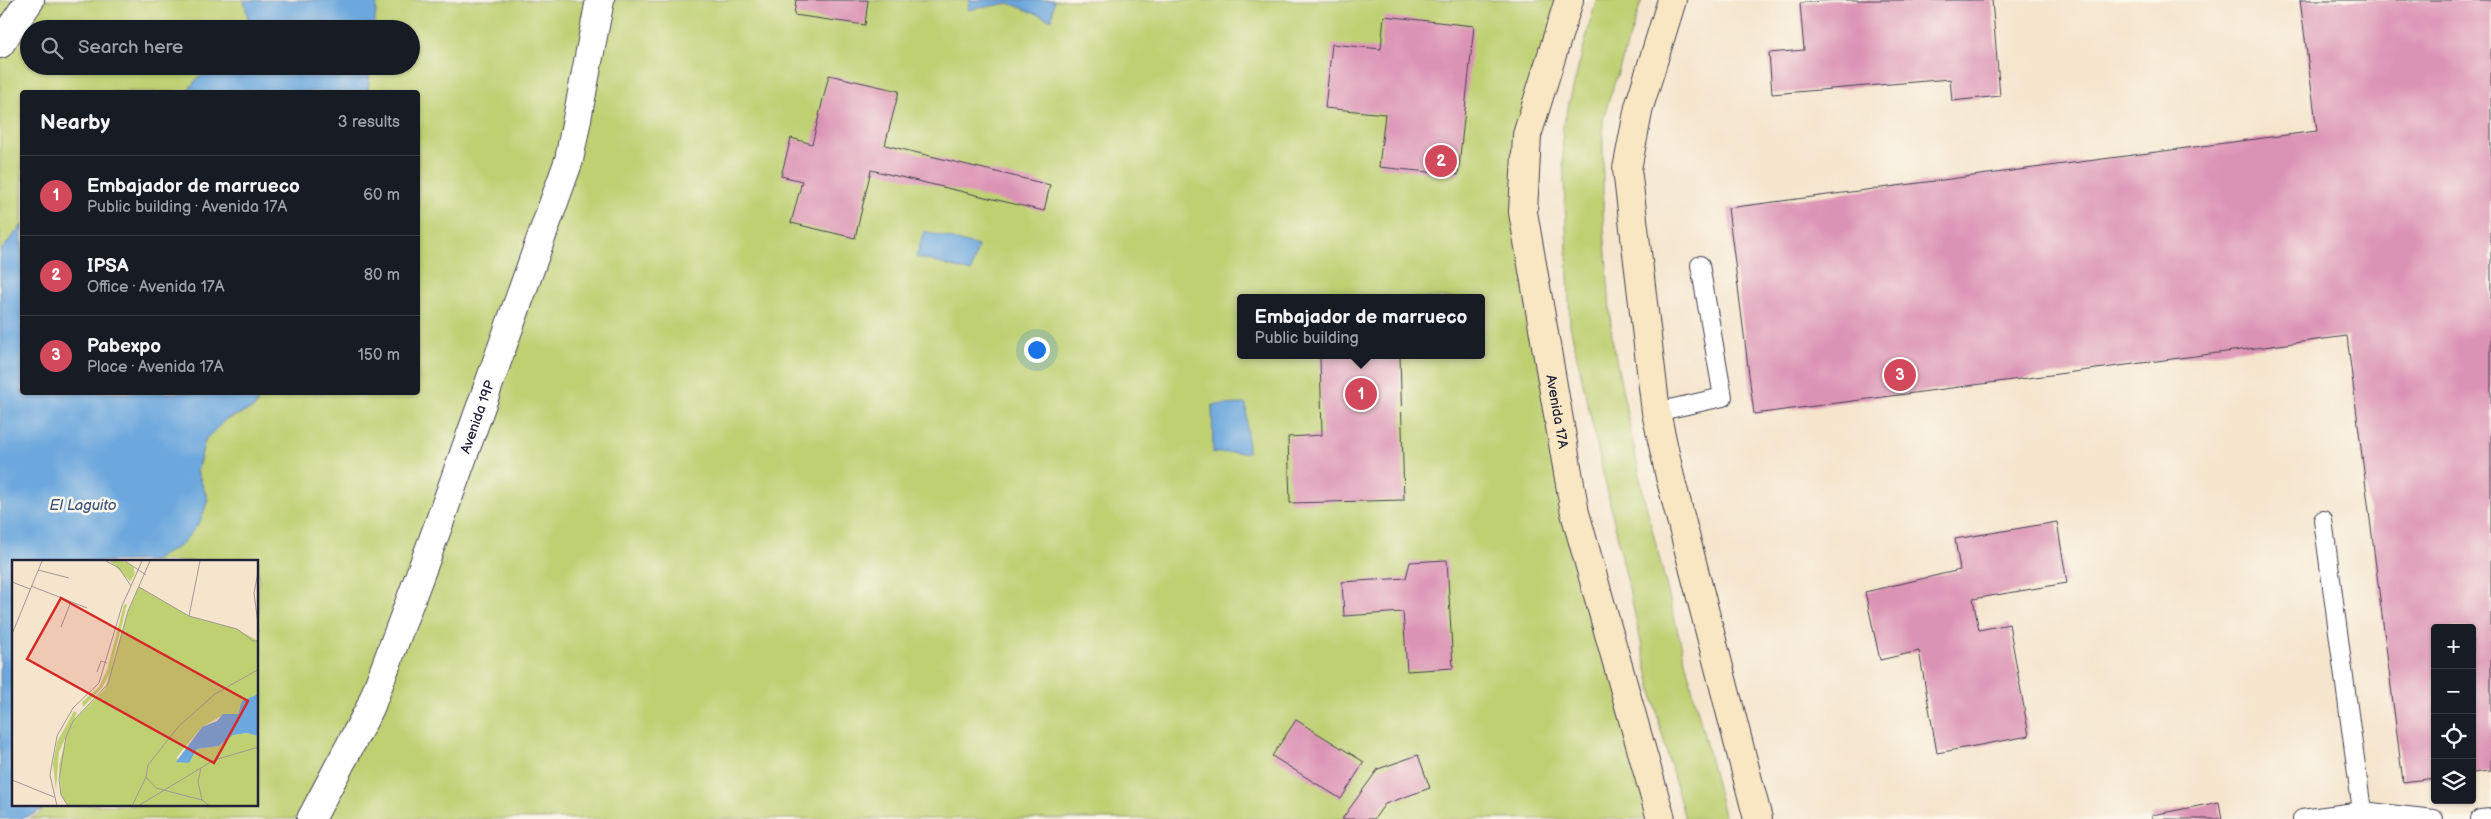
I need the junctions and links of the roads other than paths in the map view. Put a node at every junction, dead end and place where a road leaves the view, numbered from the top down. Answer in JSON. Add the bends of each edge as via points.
{"nodes":[{"id":1,"x":30,"y":0,"type":"edge"},
{"id":2,"x":600,"y":0,"type":"edge"},
{"id":3,"x":1569,"y":0,"type":"edge"},
{"id":4,"x":1672,"y":0,"type":"edge"},
{"id":5,"x":0,"y":44,"type":"edge"},
{"id":6,"x":1700,"y":265,"type":"dead end"},
{"id":7,"x":1656,"y":412,"type":"junction"},
{"id":8,"x":2323,"y":520,"type":"dead end"},
{"id":9,"x":2362,"y":811,"type":"junction"},
{"id":10,"x":2491,"y":818,"type":"edge"},
{"id":11,"x":311,"y":819,"type":"edge"},
{"id":12,"x":1661,"y":819,"type":"edge"},
{"id":13,"x":1758,"y":819,"type":"edge"},
{"id":14,"x":2302,"y":819,"type":"edge"},
{"id":15,"x":2434,"y":819,"type":"edge"},
{"id":16,"x":2480,"y":819,"type":"edge"}],
"edges":[{"from":1,"to":5,"type":"street"},
{"from":2,"to":11,"type":"street","name":"Avenida 19P","via":[[569,160],[370,708]]},
{"from":3,"to":12,"type":"main road","name":"Avenida 17A","via":[[1526,135],[1523,212],[1575,513]]},
{"from":4,"to":7,"type":"main road","via":[[1639,107],[1627,168]]},
{"from":6,"to":7,"type":"lane","via":[[1723,397]]},
{"from":7,"to":13,"type":"main road"},
{"from":8,"to":9,"type":"lane"},
{"from":9,"to":14,"type":"lane"},
{"from":9,"to":15,"type":"lane"},
{"from":10,"to":16,"type":"lane"}]}
